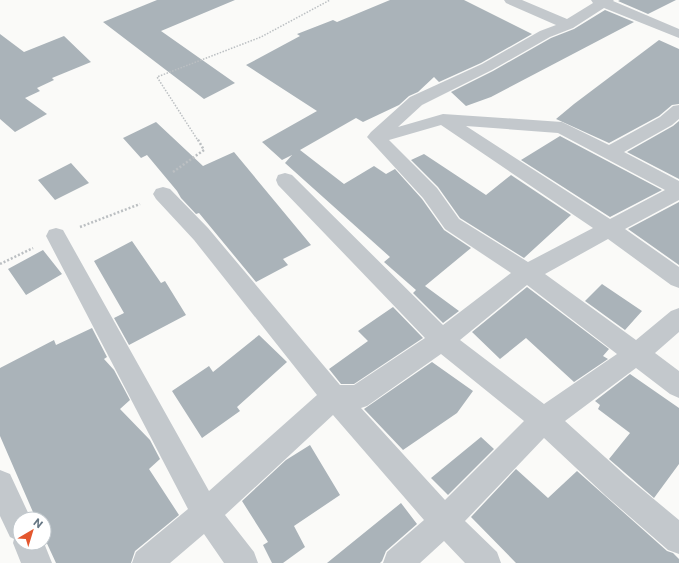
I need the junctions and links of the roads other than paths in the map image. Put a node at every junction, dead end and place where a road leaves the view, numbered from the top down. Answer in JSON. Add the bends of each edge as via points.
{"nodes":[{"id":1,"x":511,"y":0,"type":"edge"},
{"id":2,"x":602,"y":1,"type":"edge"},
{"id":3,"x":568,"y":25,"type":"junction"},
{"id":4,"x":675,"y":29,"type":"edge"},
{"id":5,"x":679,"y":110,"type":"edge"},
{"id":6,"x":443,"y":119,"type":"junction"},
{"id":7,"x":376,"y":137,"type":"junction"},
{"id":8,"x":610,"y":152,"type":"junction"},
{"id":9,"x":285,"y":180,"type":"dead end"},
{"id":10,"x":679,"y":190,"type":"edge"},
{"id":11,"x":163,"y":194,"type":"road end"},
{"id":12,"x":610,"y":229,"type":"junction"},
{"id":13,"x":56,"y":236,"type":"dead end"},
{"id":14,"x":527,"y":273,"type":"junction"},
{"id":15,"x":679,"y":279,"type":"edge"},
{"id":16,"x":679,"y":318,"type":"edge"},
{"id":17,"x":442,"y":340,"type":"junction"},
{"id":18,"x":635,"y":355,"type":"junction"},
{"id":19,"x":679,"y":386,"type":"edge"},
{"id":20,"x":334,"y":397,"type":"junction"},
{"id":21,"x":544,"y":420,"type":"junction"},
{"id":22,"x":0,"y":484,"type":"edge"},
{"id":23,"x":13,"y":511,"type":"edge"},
{"id":24,"x":206,"y":513,"type":"junction"},
{"id":25,"x":444,"y":521,"type":"junction"},
{"id":26,"x":679,"y":539,"type":"edge"},
{"id":27,"x":32,"y":551,"type":"edge"},
{"id":28,"x":37,"y":563,"type":"edge"},
{"id":29,"x":147,"y":563,"type":"edge"},
{"id":30,"x":243,"y":563,"type":"edge"},
{"id":31,"x":398,"y":563,"type":"edge"},
{"id":32,"x":486,"y":563,"type":"edge"}],
"edges":[{"from":1,"to":3,"type":"street"},
{"from":2,"to":3,"type":"street"},
{"from":2,"to":4,"type":"street"},
{"from":3,"to":7,"type":"street","via":[[545,34],[487,67],[416,101]]},
{"from":5,"to":8,"type":"street","via":[[666,121]]},
{"from":6,"to":7,"type":"street"},
{"from":6,"to":8,"type":"street","via":[[562,128]]},
{"from":6,"to":12,"type":"street"},
{"from":7,"to":14,"type":"street","via":[[430,193],[452,224]]},
{"from":8,"to":10,"type":"street"},
{"from":9,"to":17,"type":"street"},
{"from":10,"to":12,"type":"street"},
{"from":11,"to":20,"type":"street","via":[[201,234]]},
{"from":12,"to":14,"type":"street"},
{"from":12,"to":15,"type":"street"},
{"from":13,"to":24,"type":"street"},
{"from":14,"to":17,"type":"street"},
{"from":14,"to":18,"type":"street"},
{"from":16,"to":18,"type":"street"},
{"from":17,"to":20,"type":"street","via":[[358,397]]},
{"from":17,"to":21,"type":"street"},
{"from":18,"to":19,"type":"street"},
{"from":18,"to":21,"type":"street"},
{"from":20,"to":24,"type":"street"},
{"from":20,"to":25,"type":"street"},
{"from":21,"to":25,"type":"street"},
{"from":21,"to":26,"type":"street"},
{"from":22,"to":23,"type":"street"},
{"from":24,"to":29,"type":"street"},
{"from":24,"to":30,"type":"street"},
{"from":25,"to":31,"type":"street"},
{"from":25,"to":32,"type":"street"},
{"from":27,"to":28,"type":"street"}]}
